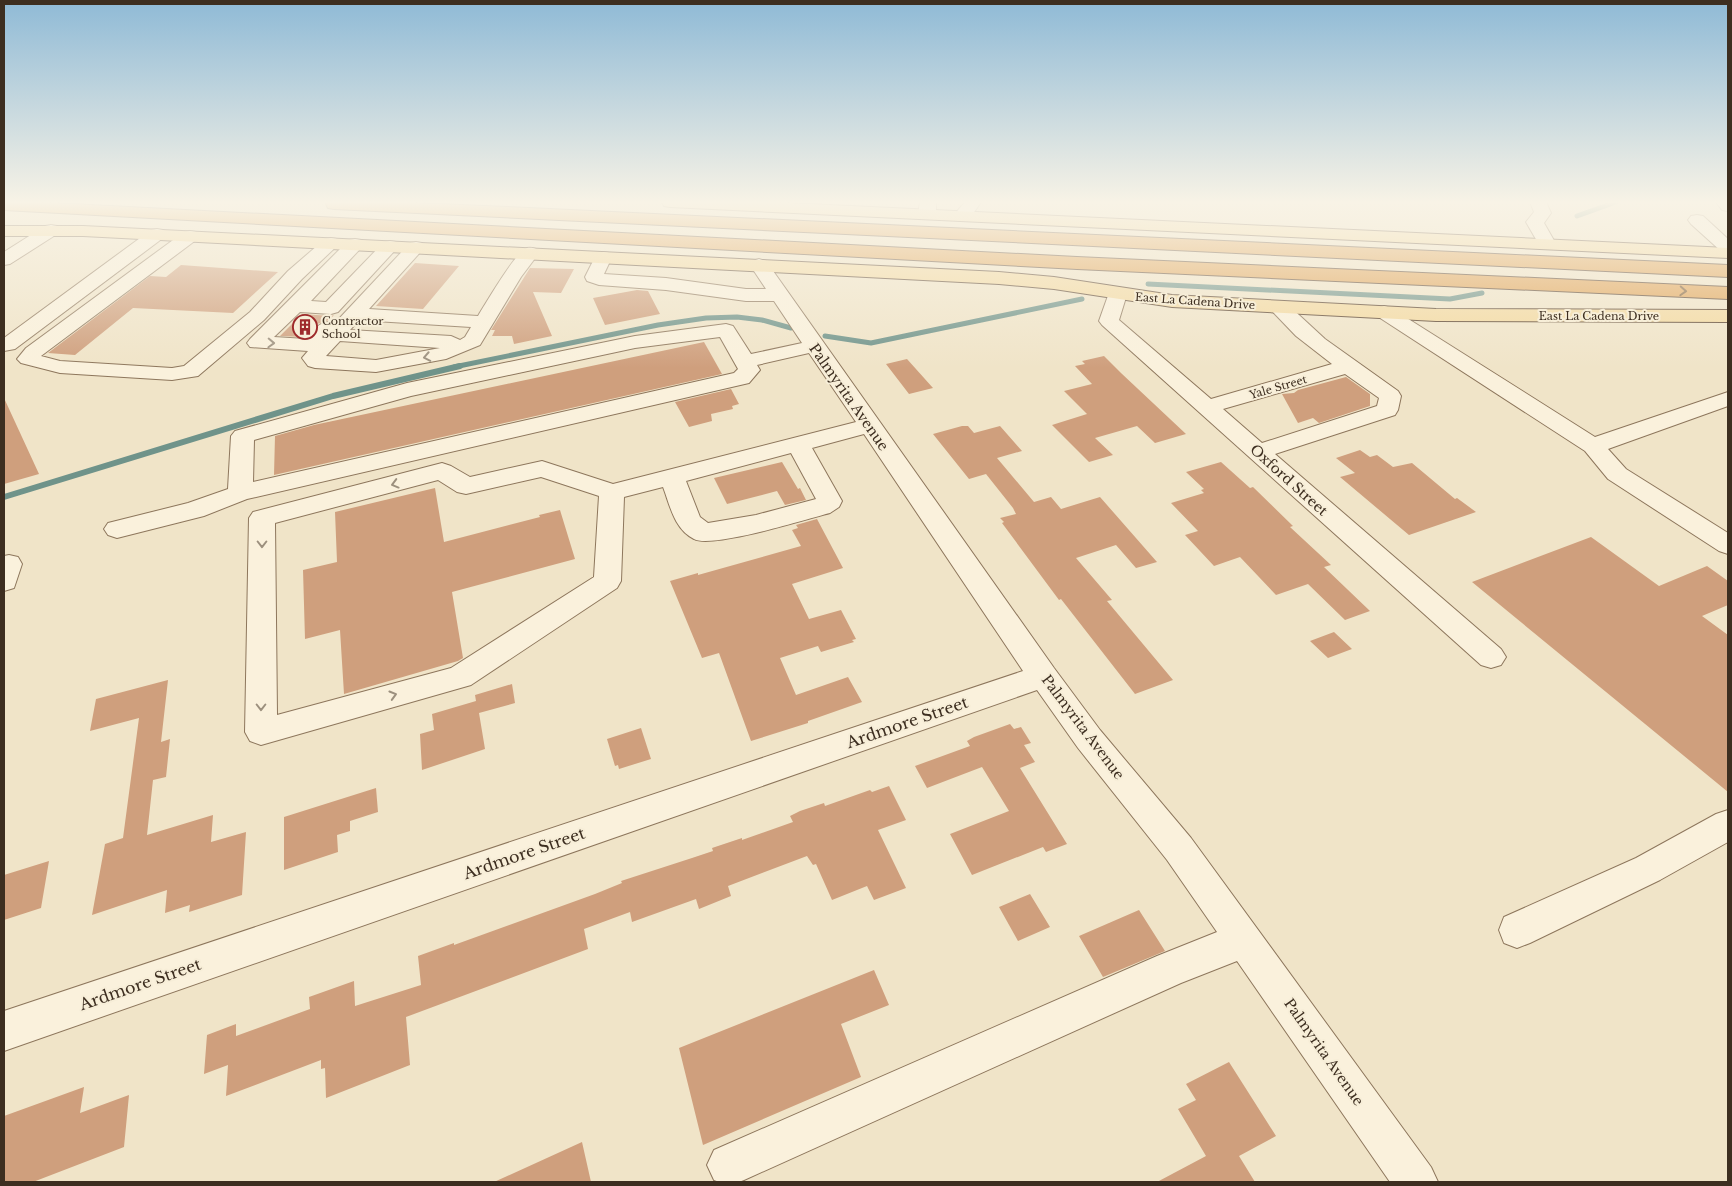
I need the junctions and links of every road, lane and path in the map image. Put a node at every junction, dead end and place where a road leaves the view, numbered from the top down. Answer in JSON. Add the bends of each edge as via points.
{"nodes":[{"id":1,"x":126,"y":257,"type":"edge"},
{"id":2,"x":161,"y":257,"type":"edge"},
{"id":3,"x":314,"y":257,"type":"edge"},
{"id":4,"x":342,"y":257,"type":"edge"},
{"id":5,"x":379,"y":257,"type":"edge"},
{"id":6,"x":407,"y":257,"type":"edge"},
{"id":7,"x":527,"y":257,"type":"edge"},
{"id":8,"x":603,"y":257,"type":"edge"},
{"id":9,"x":610,"y":257,"type":"edge"},
{"id":10,"x":963,"y":257,"type":"edge"},
{"id":11,"x":1440,"y":257,"type":"edge"},
{"id":12,"x":759,"y":265,"type":"junction"},
{"id":13,"x":1728,"y":271,"type":"edge"},
{"id":14,"x":1728,"y":293,"type":"edge"},
{"id":15,"x":1117,"y":294,"type":"junction"},
{"id":16,"x":780,"y":296,"type":"junction"},
{"id":17,"x":294,"y":306,"type":"junction"},
{"id":18,"x":1279,"y":307,"type":"junction"},
{"id":19,"x":331,"y":308,"type":"junction"},
{"id":20,"x":1384,"y":312,"type":"junction"},
{"id":21,"x":354,"y":314,"type":"junction"},
{"id":22,"x":1728,"y":316,"type":"edge"},
{"id":23,"x":484,"y":322,"type":"junction"},
{"id":24,"x":335,"y":334,"type":"junction"},
{"id":25,"x":473,"y":341,"type":"junction"},
{"id":26,"x":4,"y":346,"type":"edge"},
{"id":27,"x":814,"y":346,"type":"junction"},
{"id":28,"x":745,"y":362,"type":"junction"},
{"id":29,"x":1349,"y":366,"type":"junction"},
{"id":30,"x":1727,"y":400,"type":"edge"},
{"id":31,"x":1207,"y":407,"type":"junction"},
{"id":32,"x":869,"y":426,"type":"junction"},
{"id":33,"x":798,"y":444,"type":"junction"},
{"id":34,"x":1593,"y":446,"type":"junction"},
{"id":35,"x":1258,"y":452,"type":"junction"},
{"id":36,"x":672,"y":477,"type":"junction"},
{"id":37,"x":612,"y":492,"type":"junction"},
{"id":38,"x":240,"y":493,"type":"junction"},
{"id":39,"x":118,"y":529,"type":"dead end"},
{"id":40,"x":1728,"y":545,"type":"edge"},
{"id":41,"x":1491,"y":657,"type":"dead end"},
{"id":42,"x":1044,"y":676,"type":"junction"},
{"id":43,"x":1728,"y":825,"type":"edge"},
{"id":44,"x":1517,"y":930,"type":"dead end"},
{"id":45,"x":1244,"y":940,"type":"junction"},
{"id":46,"x":4,"y":1031,"type":"edge"},
{"id":47,"x":729,"y":1165,"type":"dead end"},
{"id":48,"x":1416,"y":1182,"type":"edge"}],
"edges":[{"from":1,"to":26,"type":"street"},
{"from":2,"to":3,"type":"street","via":[[33,352],[28,359],[60,367],[172,374],[190,371],[257,316]]},
{"from":4,"to":17,"type":"street"},
{"from":5,"to":19,"type":"street"},
{"from":6,"to":21,"type":"street"},
{"from":7,"to":23,"type":"street"},
{"from":8,"to":16,"type":"street","via":[[594,277],[599,279]]},
{"from":9,"to":12,"type":"main road","name":"East La Cadena Drive"},
{"from":10,"to":14,"type":"highway","one_way":true},
{"from":11,"to":13,"type":"highway"},
{"from":12,"to":15,"type":"main road","name":"East La Cadena Drive","via":[[999,278]]},
{"from":12,"to":16,"type":"street","name":"Palmyrita Avenue"},
{"from":15,"to":18,"type":"main road","name":"East La Cadena Drive","via":[[1172,301]]},
{"from":15,"to":31,"type":"street","name":"Oxford Street","via":[[1109,321]]},
{"from":16,"to":27,"type":"street","name":"Palmyrita Avenue"},
{"from":17,"to":19,"type":"street"},
{"from":17,"to":19,"type":"street","one_way":true,"via":[[258,343],[311,345],[346,309]]},
{"from":18,"to":20,"type":"main road","name":"East La Cadena Drive"},
{"from":18,"to":29,"type":"street","via":[[1292,322]]},
{"from":20,"to":22,"type":"main road","name":"East La Cadena Drive","via":[[1474,316]]},
{"from":20,"to":34,"type":"street"},
{"from":21,"to":23,"type":"street"},
{"from":21,"to":24,"type":"street"},
{"from":23,"to":25,"type":"street"},
{"from":24,"to":25,"type":"street","via":[[436,342]]},
{"from":25,"to":24,"type":"street","one_way":true,"via":[[439,355],[376,366],[315,362],[313,358]]},
{"from":27,"to":28,"type":"street"},
{"from":27,"to":32,"type":"street","name":"Palmyrita Avenue"},
{"from":28,"to":38,"type":"street","via":[[749,370],[742,378]]},
{"from":28,"to":38,"type":"street","via":[[726,330],[635,342],[407,390],[243,436]]},
{"from":29,"to":31,"type":"street","name":"Yale Street"},
{"from":29,"to":35,"type":"street","via":[[1390,396],[1387,410]]},
{"from":30,"to":34,"type":"street"},
{"from":31,"to":35,"type":"street","name":"Oxford Street"},
{"from":32,"to":33,"type":"street"},
{"from":32,"to":42,"type":"street","name":"Palmyrita Avenue"},
{"from":33,"to":36,"type":"street"},
{"from":33,"to":36,"type":"street","via":[[830,501],[821,507],[704,533],[689,522]]},
{"from":34,"to":40,"type":"street","via":[[1617,474]]},
{"from":35,"to":41,"type":"street","name":"Oxford Street"},
{"from":36,"to":37,"type":"street"},
{"from":37,"to":37,"type":"street","one_way":true,"via":[[542,469],[466,486],[442,471],[262,518],[261,732],[460,676],[607,582]]},
{"from":38,"to":39,"type":"street","via":[[195,510]]},
{"from":42,"to":45,"type":"street","name":"Palmyrita Avenue","via":[[1089,739],[1179,849]]},
{"from":42,"to":46,"type":"street","name":"Ardmore Street"},
{"from":43,"to":44,"type":"street","via":[[1648,869]]},
{"from":45,"to":47,"type":"street","via":[[1170,969]]},
{"from":45,"to":48,"type":"street","name":"Palmyrita Avenue"}]}
